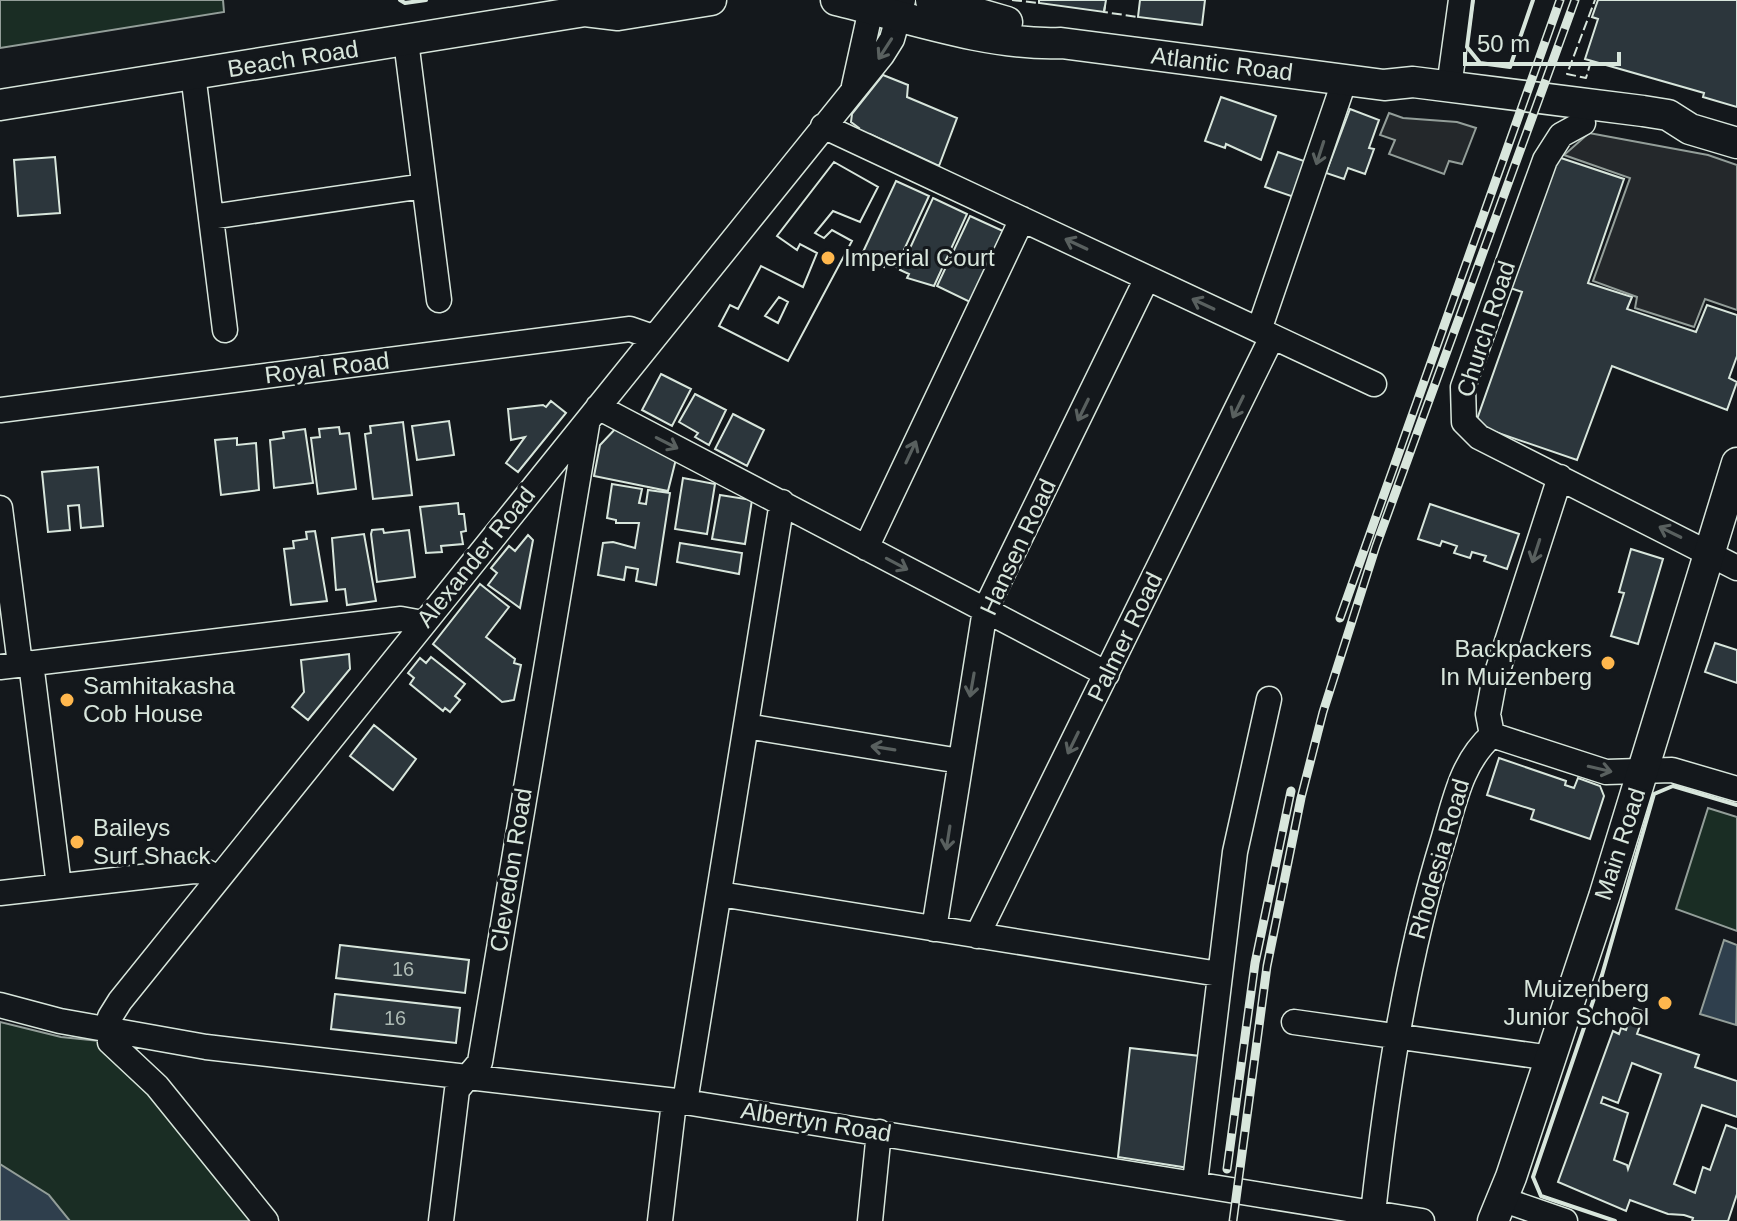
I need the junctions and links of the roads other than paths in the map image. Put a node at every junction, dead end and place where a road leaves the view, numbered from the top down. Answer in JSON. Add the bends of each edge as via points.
{"nodes":[{"id":1,"x":711,"y":0,"type":"edge"},
{"id":2,"x":836,"y":0,"type":"edge"},
{"id":3,"x":931,"y":0,"type":"edge"},
{"id":4,"x":1461,"y":0,"type":"edge"},
{"id":5,"x":596,"y":6,"type":"edge"},
{"id":6,"x":887,"y":6,"type":"edge"},
{"id":7,"x":406,"y":41,"type":"junction"},
{"id":8,"x":1061,"y":43,"type":"junction"},
{"id":9,"x":193,"y":74,"type":"junction"},
{"id":10,"x":1345,"y":79,"type":"junction"},
{"id":11,"x":1384,"y":85,"type":"junction"},
{"id":12,"x":1449,"y":87,"type":"junction"},
{"id":13,"x":0,"y":105,"type":"edge"},
{"id":14,"x":1583,"y":123,"type":"junction"},
{"id":15,"x":823,"y":126,"type":"junction"},
{"id":16,"x":1690,"y":129,"type":"junction"},
{"id":17,"x":1737,"y":143,"type":"edge"},
{"id":18,"x":424,"y":186,"type":"junction"},
{"id":19,"x":211,"y":217,"type":"junction"},
{"id":20,"x":1022,"y":219,"type":"junction"},
{"id":21,"x":1147,"y":278,"type":"junction"},
{"id":22,"x":439,"y":300,"type":"dead end"},
{"id":23,"x":225,"y":330,"type":"dead end"},
{"id":24,"x":1265,"y":334,"type":"junction"},
{"id":25,"x":653,"y":337,"type":"junction"},
{"id":26,"x":1374,"y":384,"type":"dead end"},
{"id":27,"x":1,"y":402,"type":"edge"},
{"id":28,"x":593,"y":414,"type":"junction"},
{"id":29,"x":565,"y":449,"type":"junction"},
{"id":30,"x":1737,"y":463,"type":"edge"},
{"id":31,"x":541,"y":477,"type":"junction"},
{"id":32,"x":1560,"y":477,"type":"junction"},
{"id":33,"x":568,"y":501,"type":"junction"},
{"id":34,"x":782,"y":502,"type":"junction"},
{"id":35,"x":0,"y":508,"type":"edge"},
{"id":36,"x":866,"y":548,"type":"junction"},
{"id":37,"x":1710,"y":552,"type":"junction"},
{"id":38,"x":1737,"y":568,"type":"edge"},
{"id":39,"x":985,"y":610,"type":"junction"},
{"id":40,"x":423,"y":623,"type":"junction"},
{"id":41,"x":17,"y":665,"type":"edge"},
{"id":42,"x":1107,"y":674,"type":"junction"},
{"id":43,"x":1269,"y":699,"type":"dead end"},
{"id":44,"x":746,"y":726,"type":"junction"},
{"id":45,"x":1492,"y":735,"type":"junction"},
{"id":46,"x":960,"y":761,"type":"junction"},
{"id":47,"x":1643,"y":772,"type":"junction"},
{"id":48,"x":1737,"y":789,"type":"edge"},
{"id":49,"x":219,"y":878,"type":"junction"},
{"id":50,"x":59,"y":886,"type":"junction"},
{"id":51,"x":0,"y":893,"type":"edge"},
{"id":52,"x":720,"y":894,"type":"junction"},
{"id":53,"x":934,"y":929,"type":"junction"},
{"id":54,"x":977,"y":936,"type":"junction"},
{"id":55,"x":1219,"y":974,"type":"junction"},
{"id":56,"x":0,"y":1005,"type":"edge"},
{"id":57,"x":0,"y":1022,"type":"edge"},
{"id":58,"x":1294,"y":1022,"type":"dead end"},
{"id":59,"x":102,"y":1038,"type":"junction"},
{"id":60,"x":1397,"y":1039,"type":"junction"},
{"id":61,"x":1551,"y":1058,"type":"junction"},
{"id":62,"x":467,"y":1076,"type":"junction"},
{"id":63,"x":680,"y":1102,"type":"junction"},
{"id":64,"x":879,"y":1132,"type":"junction"},
{"id":65,"x":1195,"y":1182,"type":"junction"},
{"id":66,"x":1497,"y":1210,"type":"edge"},
{"id":67,"x":1373,"y":1213,"type":"junction"},
{"id":68,"x":266,"y":1221,"type":"edge"},
{"id":69,"x":441,"y":1221,"type":"edge"},
{"id":70,"x":660,"y":1221,"type":"edge"},
{"id":71,"x":870,"y":1221,"type":"edge"},
{"id":72,"x":1422,"y":1221,"type":"edge"},
{"id":73,"x":1565,"y":1221,"type":"edge"}],
"edges":[{"from":1,"to":5,"type":"main road","name":"Beach Road","via":[[618,15]]},
{"from":2,"to":6,"type":"main road"},
{"from":3,"to":8,"type":"main road","via":[[1046,33]]},
{"from":4,"to":12,"type":"street"},
{"from":5,"to":7,"type":"main road","name":"Beach Road"},
{"from":6,"to":8,"type":"main road","via":[[956,29]]},
{"from":6,"to":15,"type":"street","name":"Alexander Road","via":[[892,39]]},
{"from":7,"to":9,"type":"main road","name":"Beach Road"},
{"from":7,"to":18,"type":"street"},
{"from":8,"to":10,"type":"main road","name":"Atlantic Road"},
{"from":9,"to":13,"type":"main road","name":"Beach Road"},
{"from":9,"to":19,"type":"street"},
{"from":10,"to":11,"type":"main road","name":"Atlantic Road"},
{"from":10,"to":24,"type":"street","name":"Palmer Road","one_way":true},
{"from":11,"to":12,"type":"main road","name":"Atlantic Road"},
{"from":11,"to":14,"type":"main road","name":"Atlantic Road","via":[[1416,98]]},
{"from":12,"to":16,"type":"main road","name":"Atlantic Road","via":[[1668,115]]},
{"from":14,"to":16,"type":"main road","name":"Atlantic Road"},
{"from":14,"to":32,"type":"street","name":"Church Road","via":[[1561,135],[1545,160],[1461,397],[1464,422],[1474,433]]},
{"from":15,"to":20,"type":"street"},
{"from":15,"to":25,"type":"street","name":"Alexander Road"},
{"from":16,"to":17,"type":"main road","name":"Atlantic Road"},
{"from":18,"to":19,"type":"street"},
{"from":18,"to":22,"type":"street"},
{"from":19,"to":23,"type":"street"},
{"from":21,"to":20,"type":"street","one_way":true},
{"from":36,"to":20,"type":"street","one_way":true},
{"from":24,"to":21,"type":"street","one_way":true},
{"from":21,"to":39,"type":"street","name":"Hansen Road","one_way":true},
{"from":24,"to":26,"type":"street"},
{"from":24,"to":42,"type":"street","name":"Palmer Road","one_way":true},
{"from":25,"to":27,"type":"street","name":"Royal Road","via":[[630,329]]},
{"from":25,"to":28,"type":"street","name":"Alexander Road"},
{"from":28,"to":29,"type":"street","name":"Alexander Road"},
{"from":28,"to":33,"type":"street","name":"Clevedon Road"},
{"from":28,"to":34,"type":"street","one_way":true},
{"from":29,"to":31,"type":"street","name":"Alexander Road"},
{"from":29,"to":33,"type":"street","name":"Clevedon Road"},
{"from":30,"to":37,"type":"main road","name":"Main Road"},
{"from":31,"to":33,"type":"street"},
{"from":31,"to":40,"type":"street","name":"Alexander Road"},
{"from":37,"to":32,"type":"street","name":"Church Road","one_way":true},
{"from":32,"to":45,"type":"street","one_way":true,"via":[[1494,682],[1489,702]]},
{"from":33,"to":62,"type":"street","name":"Clevedon Road","via":[[480,1062]]},
{"from":34,"to":36,"type":"street"},
{"from":34,"to":44,"type":"street"},
{"from":35,"to":41,"type":"street"},
{"from":36,"to":39,"type":"street","one_way":true},
{"from":37,"to":38,"type":"street","name":"Church Road"},
{"from":37,"to":47,"type":"main road","name":"Main Road"},
{"from":39,"to":42,"type":"street"},
{"from":39,"to":46,"type":"street","name":"Hansen Road","one_way":true},
{"from":40,"to":41,"type":"street","via":[[401,619]]},
{"from":40,"to":49,"type":"street","name":"Alexander Road"},
{"from":41,"to":50,"type":"street"},
{"from":42,"to":54,"type":"street","name":"Palmer Road","one_way":true},
{"from":43,"to":55,"type":"street","via":[[1235,852]]},
{"from":46,"to":44,"type":"street","one_way":true},
{"from":44,"to":52,"type":"street"},
{"from":45,"to":47,"type":"street","one_way":true,"via":[[1594,769]]},
{"from":45,"to":60,"type":"street","name":"Rhodesia Road","via":[[1464,772],[1417,922]]},
{"from":46,"to":53,"type":"street","name":"Hansen Road","one_way":true},
{"from":47,"to":48,"type":"street","via":[[1672,770]]},
{"from":47,"to":61,"type":"main road","name":"Main Road"},
{"from":49,"to":50,"type":"street","via":[[194,871]]},
{"from":49,"to":59,"type":"street","name":"Alexander Road","via":[[120,1001]]},
{"from":50,"to":51,"type":"street"},
{"from":52,"to":53,"type":"street"},
{"from":52,"to":63,"type":"street"},
{"from":53,"to":54,"type":"street"},
{"from":54,"to":55,"type":"street"},
{"from":55,"to":65,"type":"street"},
{"from":56,"to":59,"type":"street"},
{"from":57,"to":59,"type":"street"},
{"from":58,"to":60,"type":"street"},
{"from":59,"to":62,"type":"street","name":"Albertyn Road"},
{"from":59,"to":68,"type":"street","via":[[157,1086]]},
{"from":60,"to":61,"type":"street"},
{"from":60,"to":67,"type":"street","name":"Rhodesia Road"},
{"from":61,"to":66,"type":"main road","name":"Main Road"},
{"from":62,"to":63,"type":"street","name":"Albertyn Road"},
{"from":62,"to":69,"type":"street","name":"Clevedon Road","via":[[457,1090]]},
{"from":63,"to":64,"type":"street","name":"Albertyn Road"},
{"from":63,"to":70,"type":"street"},
{"from":64,"to":65,"type":"street","name":"Albertyn Road"},
{"from":64,"to":71,"type":"street"},
{"from":65,"to":67,"type":"street","name":"Albertyn Road"},
{"from":66,"to":73,"type":"street"},
{"from":67,"to":72,"type":"street","name":"Albertyn Road"}]}
